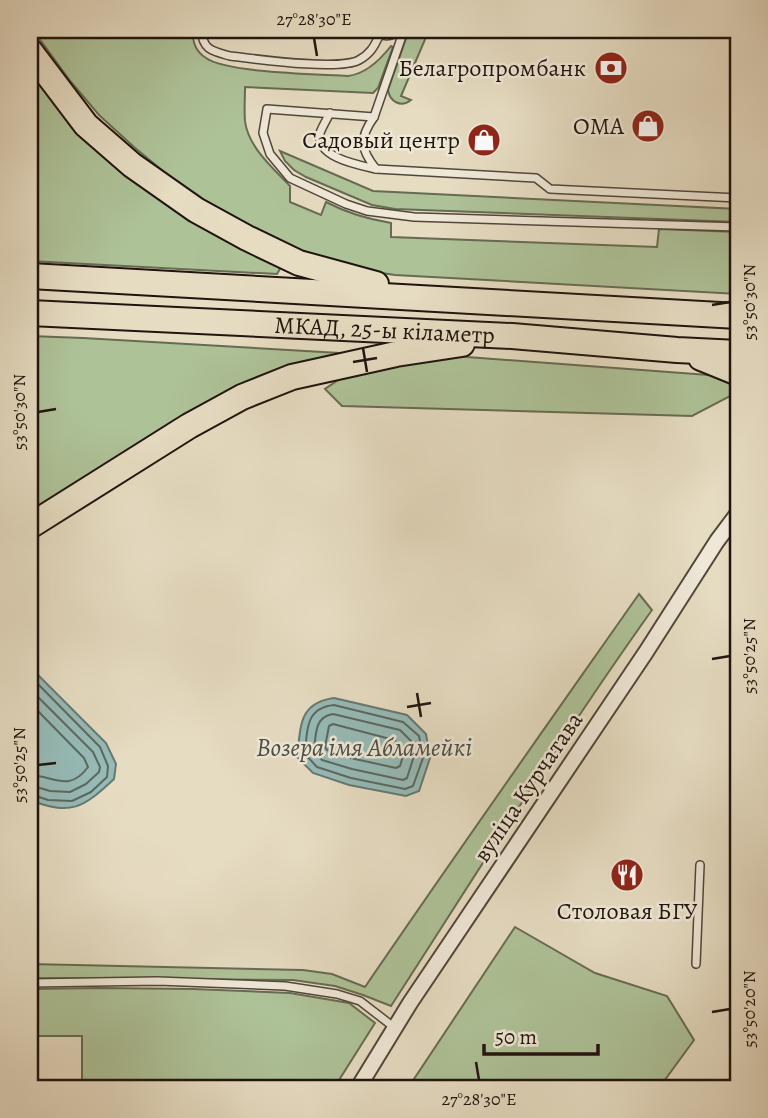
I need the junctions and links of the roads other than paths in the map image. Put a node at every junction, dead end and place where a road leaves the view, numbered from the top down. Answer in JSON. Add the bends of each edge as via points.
{"nodes":[{"id":1,"x":201,"y":30,"type":"edge"},
{"id":2,"x":368,"y":30,"type":"edge"},
{"id":3,"x":403,"y":30,"type":"edge"},
{"id":4,"x":379,"y":36,"type":"junction"},
{"id":5,"x":30,"y":51,"type":"edge"},
{"id":6,"x":330,"y":113,"type":"junction"},
{"id":7,"x":374,"y":117,"type":"junction"},
{"id":8,"x":376,"y":169,"type":"junction"},
{"id":9,"x":738,"y":198,"type":"edge"},
{"id":10,"x":738,"y":227,"type":"edge"},
{"id":11,"x":30,"y":276,"type":"edge"},
{"id":12,"x":424,"y":297,"type":"junction"},
{"id":13,"x":30,"y":313,"type":"edge"},
{"id":14,"x":738,"y":316,"type":"edge"},
{"id":15,"x":512,"y":336,"type":"junction"},
{"id":16,"x":677,"y":350,"type":"junction"},
{"id":17,"x":738,"y":353,"type":"edge"},
{"id":18,"x":738,"y":373,"type":"edge"},
{"id":19,"x":738,"y":513,"type":"edge"},
{"id":20,"x":30,"y":526,"type":"edge"},
{"id":21,"x":700,"y":865,"type":"dead end"},
{"id":22,"x":695,"y":964,"type":"dead end"},
{"id":23,"x":30,"y":983,"type":"edge"},
{"id":24,"x":395,"y":1028,"type":"junction"},
{"id":25,"x":358,"y":1088,"type":"edge"}],
"edges":[{"from":1,"to":4,"type":"lane","via":[[214,52],[335,65],[357,61],[372,51]]},
{"from":2,"to":4,"type":"lane"},
{"from":3,"to":4,"type":"lane"},
{"from":3,"to":7,"type":"lane"},
{"from":5,"to":12,"type":"highway","via":[[86,125],[132,165],[196,210],[299,263]]},
{"from":6,"to":7,"type":"lane"},
{"from":6,"to":8,"type":"lane","via":[[320,133],[321,144],[335,156]]},
{"from":6,"to":10,"type":"lane","via":[[267,109],[262,133],[270,154],[290,178],[367,211],[414,217]]},
{"from":7,"to":8,"type":"lane","via":[[366,127],[363,145]]},
{"from":8,"to":9,"type":"lane","via":[[536,178],[550,189]]},
{"from":11,"to":12,"type":"highway","name":"МКАД, 25-ы кіламетр"},
{"from":12,"to":14,"type":"highway","name":"МКАД, 25-ы кіламетр"},
{"from":13,"to":15,"type":"highway","name":"МКАД, 25-ы кіламетр"},
{"from":15,"to":16,"type":"highway","name":"МКАД, 25-ы кіламетр"},
{"from":15,"to":20,"type":"highway","via":[[396,354],[292,377],[189,426]]},
{"from":16,"to":17,"type":"highway","name":"МКАД, 25-ы кіламетр"},
{"from":16,"to":18,"type":"highway"},
{"from":19,"to":24,"type":"street","name":"вуліца Курчатава"},
{"from":21,"to":22,"type":"lane"},
{"from":23,"to":24,"type":"lane","via":[[158,981],[285,986],[337,993],[360,1002]]},
{"from":24,"to":25,"type":"street","name":"вуліца Курчатава"}]}
